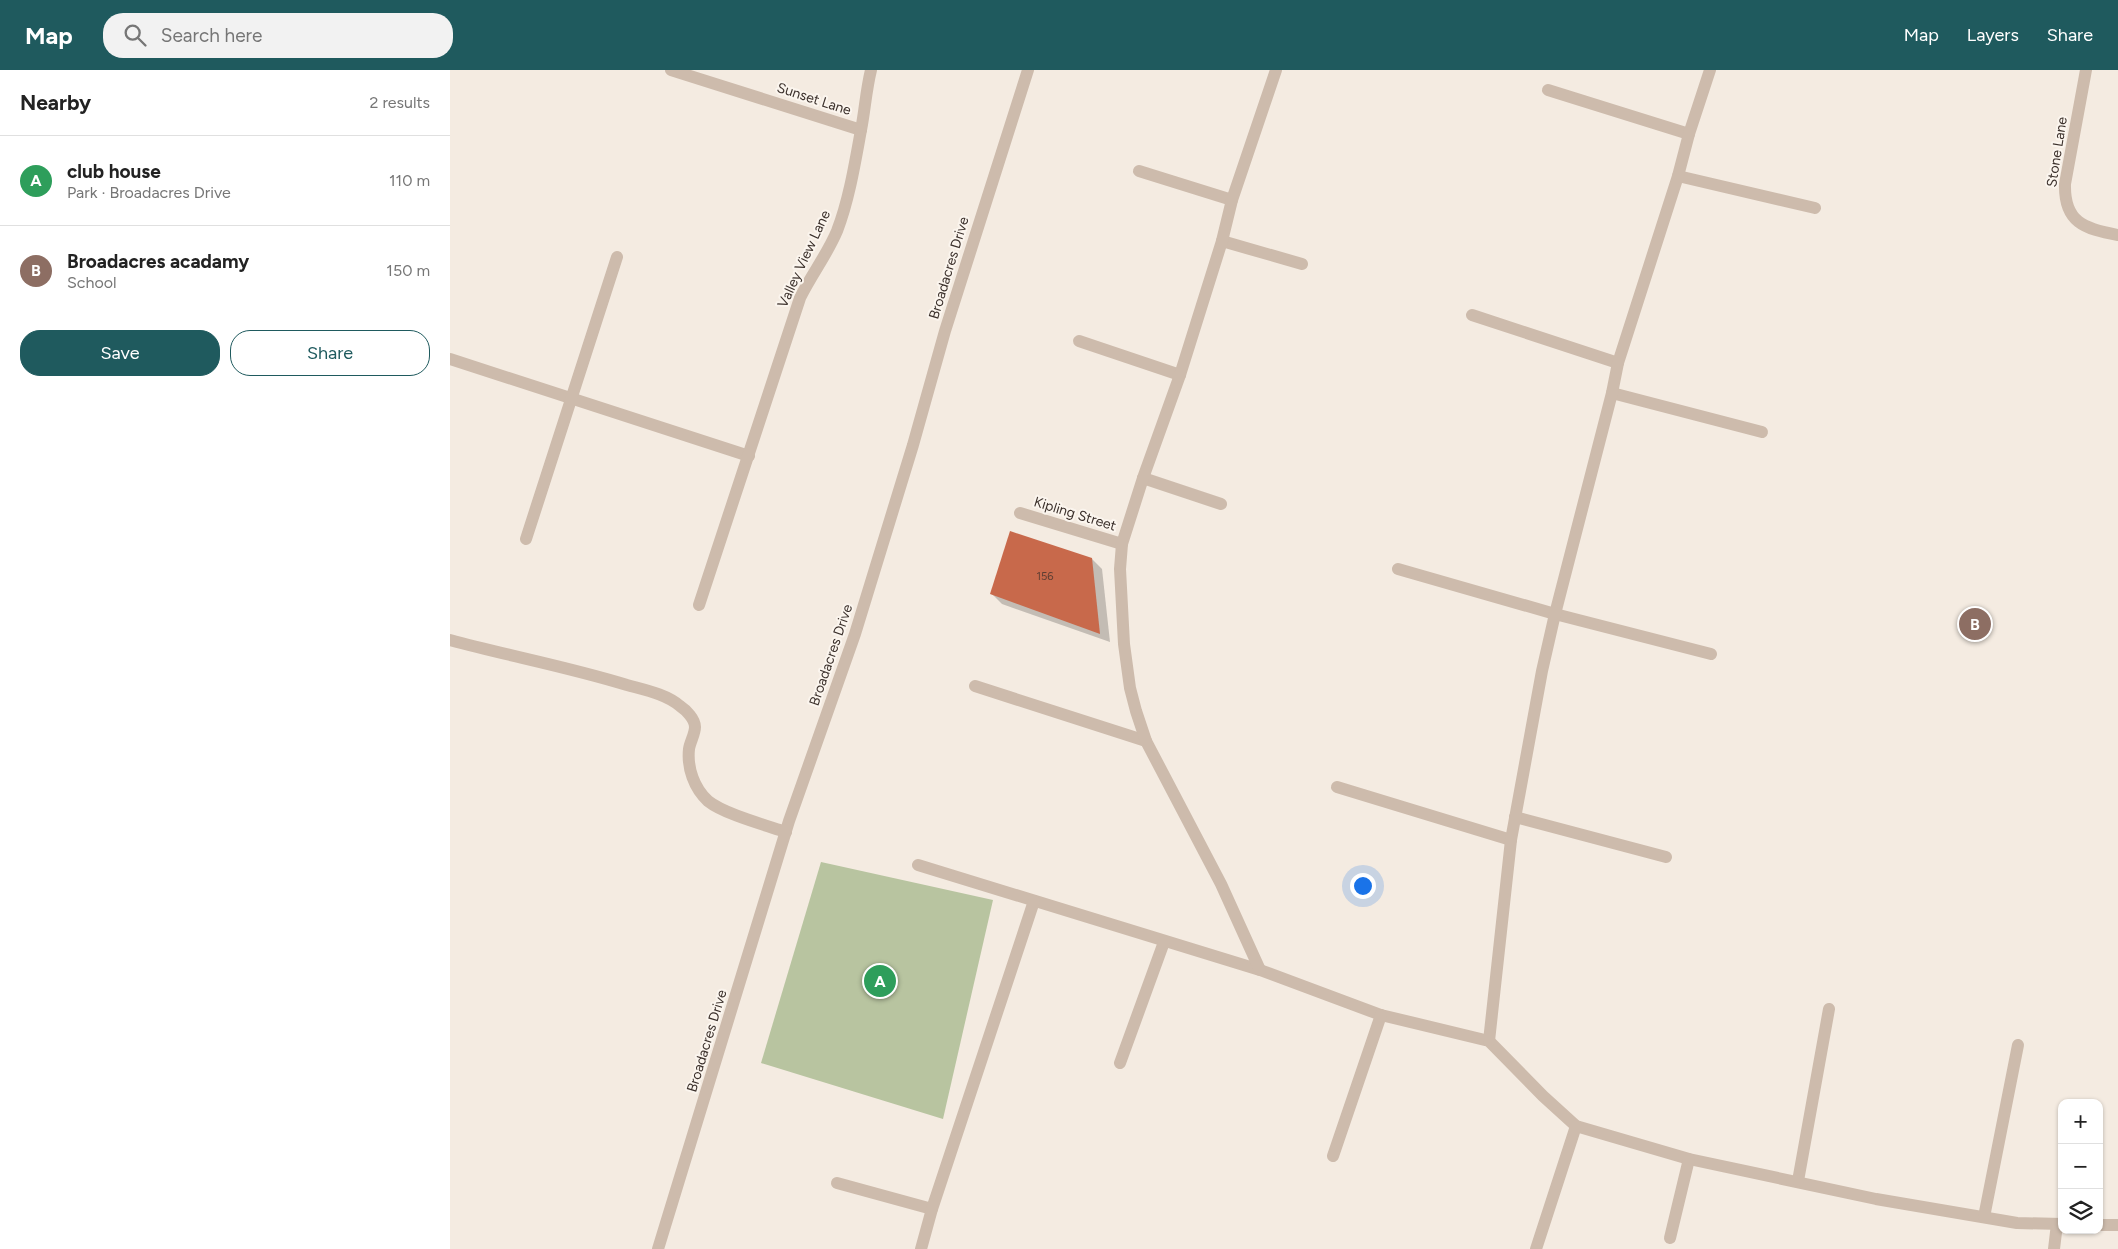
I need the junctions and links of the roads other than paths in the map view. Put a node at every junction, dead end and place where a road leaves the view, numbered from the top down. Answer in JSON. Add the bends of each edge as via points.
{"nodes":[{"id":1,"x":671,"y":70,"type":"edge"},
{"id":2,"x":871,"y":70,"type":"edge"},
{"id":3,"x":1028,"y":70,"type":"edge"},
{"id":4,"x":1276,"y":70,"type":"edge"},
{"id":5,"x":1710,"y":70,"type":"edge"},
{"id":6,"x":2086,"y":70,"type":"edge"},
{"id":7,"x":1548,"y":90,"type":"dead end"},
{"id":8,"x":861,"y":130,"type":"junction"},
{"id":9,"x":1689,"y":134,"type":"junction"},
{"id":10,"x":1139,"y":171,"type":"dead end"},
{"id":11,"x":1678,"y":176,"type":"junction"},
{"id":12,"x":1232,"y":200,"type":"junction"},
{"id":13,"x":1815,"y":208,"type":"dead end"},
{"id":14,"x":2118,"y":235,"type":"edge"},
{"id":15,"x":1222,"y":241,"type":"junction"},
{"id":16,"x":617,"y":257,"type":"dead end"},
{"id":17,"x":1302,"y":264,"type":"dead end"},
{"id":18,"x":1472,"y":315,"type":"dead end"},
{"id":19,"x":1079,"y":341,"type":"dead end"},
{"id":20,"x":450,"y":359,"type":"edge"},
{"id":21,"x":1618,"y":363,"type":"junction"},
{"id":22,"x":1180,"y":375,"type":"junction"},
{"id":23,"x":1612,"y":394,"type":"junction"},
{"id":24,"x":572,"y":397,"type":"junction"},
{"id":25,"x":1762,"y":432,"type":"dead end"},
{"id":26,"x":749,"y":456,"type":"junction"},
{"id":27,"x":1143,"y":478,"type":"junction"},
{"id":28,"x":1221,"y":504,"type":"dead end"},
{"id":29,"x":1020,"y":512,"type":"dead end"},
{"id":30,"x":526,"y":539,"type":"dead end"},
{"id":31,"x":1122,"y":544,"type":"junction"},
{"id":32,"x":1398,"y":569,"type":"dead end"},
{"id":33,"x":699,"y":605,"type":"dead end"},
{"id":34,"x":1554,"y":614,"type":"junction"},
{"id":35,"x":450,"y":640,"type":"edge"},
{"id":36,"x":1711,"y":654,"type":"dead end"},
{"id":37,"x":975,"y":686,"type":"dead end"},
{"id":38,"x":1146,"y":741,"type":"junction"},
{"id":39,"x":1337,"y":787,"type":"dead end"},
{"id":40,"x":1515,"y":817,"type":"junction"},
{"id":41,"x":786,"y":832,"type":"junction"},
{"id":42,"x":1511,"y":840,"type":"junction"},
{"id":43,"x":1666,"y":857,"type":"dead end"},
{"id":44,"x":918,"y":865,"type":"dead end"},
{"id":45,"x":1034,"y":901,"type":"junction"},
{"id":46,"x":1164,"y":942,"type":"junction"},
{"id":47,"x":1260,"y":970,"type":"junction"},
{"id":48,"x":1829,"y":1008,"type":"dead end"},
{"id":49,"x":1381,"y":1015,"type":"junction"},
{"id":50,"x":1489,"y":1041,"type":"junction"},
{"id":51,"x":2018,"y":1045,"type":"dead end"},
{"id":52,"x":1120,"y":1064,"type":"dead end"},
{"id":53,"x":1576,"y":1126,"type":"junction"},
{"id":54,"x":1333,"y":1156,"type":"dead end"},
{"id":55,"x":1689,"y":1159,"type":"junction"},
{"id":56,"x":1798,"y":1181,"type":"junction"},
{"id":57,"x":837,"y":1184,"type":"dead end"},
{"id":58,"x":932,"y":1209,"type":"junction"},
{"id":59,"x":1984,"y":1218,"type":"junction"},
{"id":60,"x":2058,"y":1224,"type":"edge"},
{"id":61,"x":2103,"y":1225,"type":"edge"},
{"id":62,"x":2118,"y":1225,"type":"edge"},
{"id":63,"x":2058,"y":1229,"type":"edge"},
{"id":64,"x":1670,"y":1238,"type":"dead end"},
{"id":65,"x":658,"y":1249,"type":"edge"},
{"id":66,"x":921,"y":1249,"type":"edge"},
{"id":67,"x":1536,"y":1249,"type":"edge"},
{"id":68,"x":2054,"y":1249,"type":"edge"}],
"edges":[{"from":1,"to":8,"type":"street","name":"Sunset Lane"},
{"from":2,"to":8,"type":"street","name":"Sunset Lane"},
{"from":3,"to":41,"type":"street","name":"Broadacres Drive","via":[[945,331],[855,634]]},
{"from":4,"to":12,"type":"street"},
{"from":5,"to":9,"type":"street"},
{"from":6,"to":14,"type":"street","name":"Stone Lane","via":[[2065,198],[2076,221]]},
{"from":7,"to":9,"type":"street"},
{"from":8,"to":26,"type":"street","name":"Valley View Lane","via":[[836,231],[800,298]]},
{"from":9,"to":11,"type":"street"},
{"from":10,"to":12,"type":"street"},
{"from":11,"to":13,"type":"street"},
{"from":11,"to":21,"type":"street"},
{"from":12,"to":15,"type":"street"},
{"from":15,"to":17,"type":"street"},
{"from":15,"to":22,"type":"street"},
{"from":16,"to":24,"type":"street"},
{"from":18,"to":21,"type":"street"},
{"from":19,"to":22,"type":"street"},
{"from":20,"to":24,"type":"street"},
{"from":21,"to":23,"type":"street"},
{"from":22,"to":27,"type":"street"},
{"from":23,"to":25,"type":"street"},
{"from":23,"to":34,"type":"street"},
{"from":24,"to":26,"type":"street"},
{"from":24,"to":30,"type":"street"},
{"from":26,"to":33,"type":"street","name":"Valley View Lane"},
{"from":27,"to":28,"type":"street"},
{"from":27,"to":31,"type":"street"},
{"from":29,"to":31,"type":"street","name":"Kipling Street"},
{"from":31,"to":38,"type":"street","via":[[1121,601],[1125,653],[1130,688]]},
{"from":32,"to":34,"type":"street"},
{"from":34,"to":36,"type":"street"},
{"from":34,"to":40,"type":"street"},
{"from":35,"to":41,"type":"street","via":[[590,674],[679,704],[695,727],[689,750],[694,783],[709,801]]},
{"from":37,"to":38,"type":"street"},
{"from":38,"to":47,"type":"street","via":[[1221,884]]},
{"from":39,"to":42,"type":"street"},
{"from":40,"to":42,"type":"street"},
{"from":40,"to":43,"type":"street"},
{"from":41,"to":65,"type":"street","name":"Broadacres Drive"},
{"from":42,"to":50,"type":"street"},
{"from":44,"to":45,"type":"street"},
{"from":45,"to":46,"type":"street"},
{"from":45,"to":58,"type":"street"},
{"from":46,"to":47,"type":"street"},
{"from":46,"to":52,"type":"street"},
{"from":47,"to":49,"type":"street"},
{"from":48,"to":56,"type":"street"},
{"from":49,"to":50,"type":"street"},
{"from":49,"to":54,"type":"street"},
{"from":50,"to":53,"type":"street"},
{"from":51,"to":59,"type":"street"},
{"from":53,"to":55,"type":"street"},
{"from":53,"to":67,"type":"street"},
{"from":55,"to":56,"type":"street"},
{"from":55,"to":64,"type":"street"},
{"from":56,"to":59,"type":"street"},
{"from":57,"to":58,"type":"street"},
{"from":58,"to":66,"type":"street"},
{"from":59,"to":60,"type":"street"},
{"from":61,"to":62,"type":"street"},
{"from":63,"to":68,"type":"street"}]}
